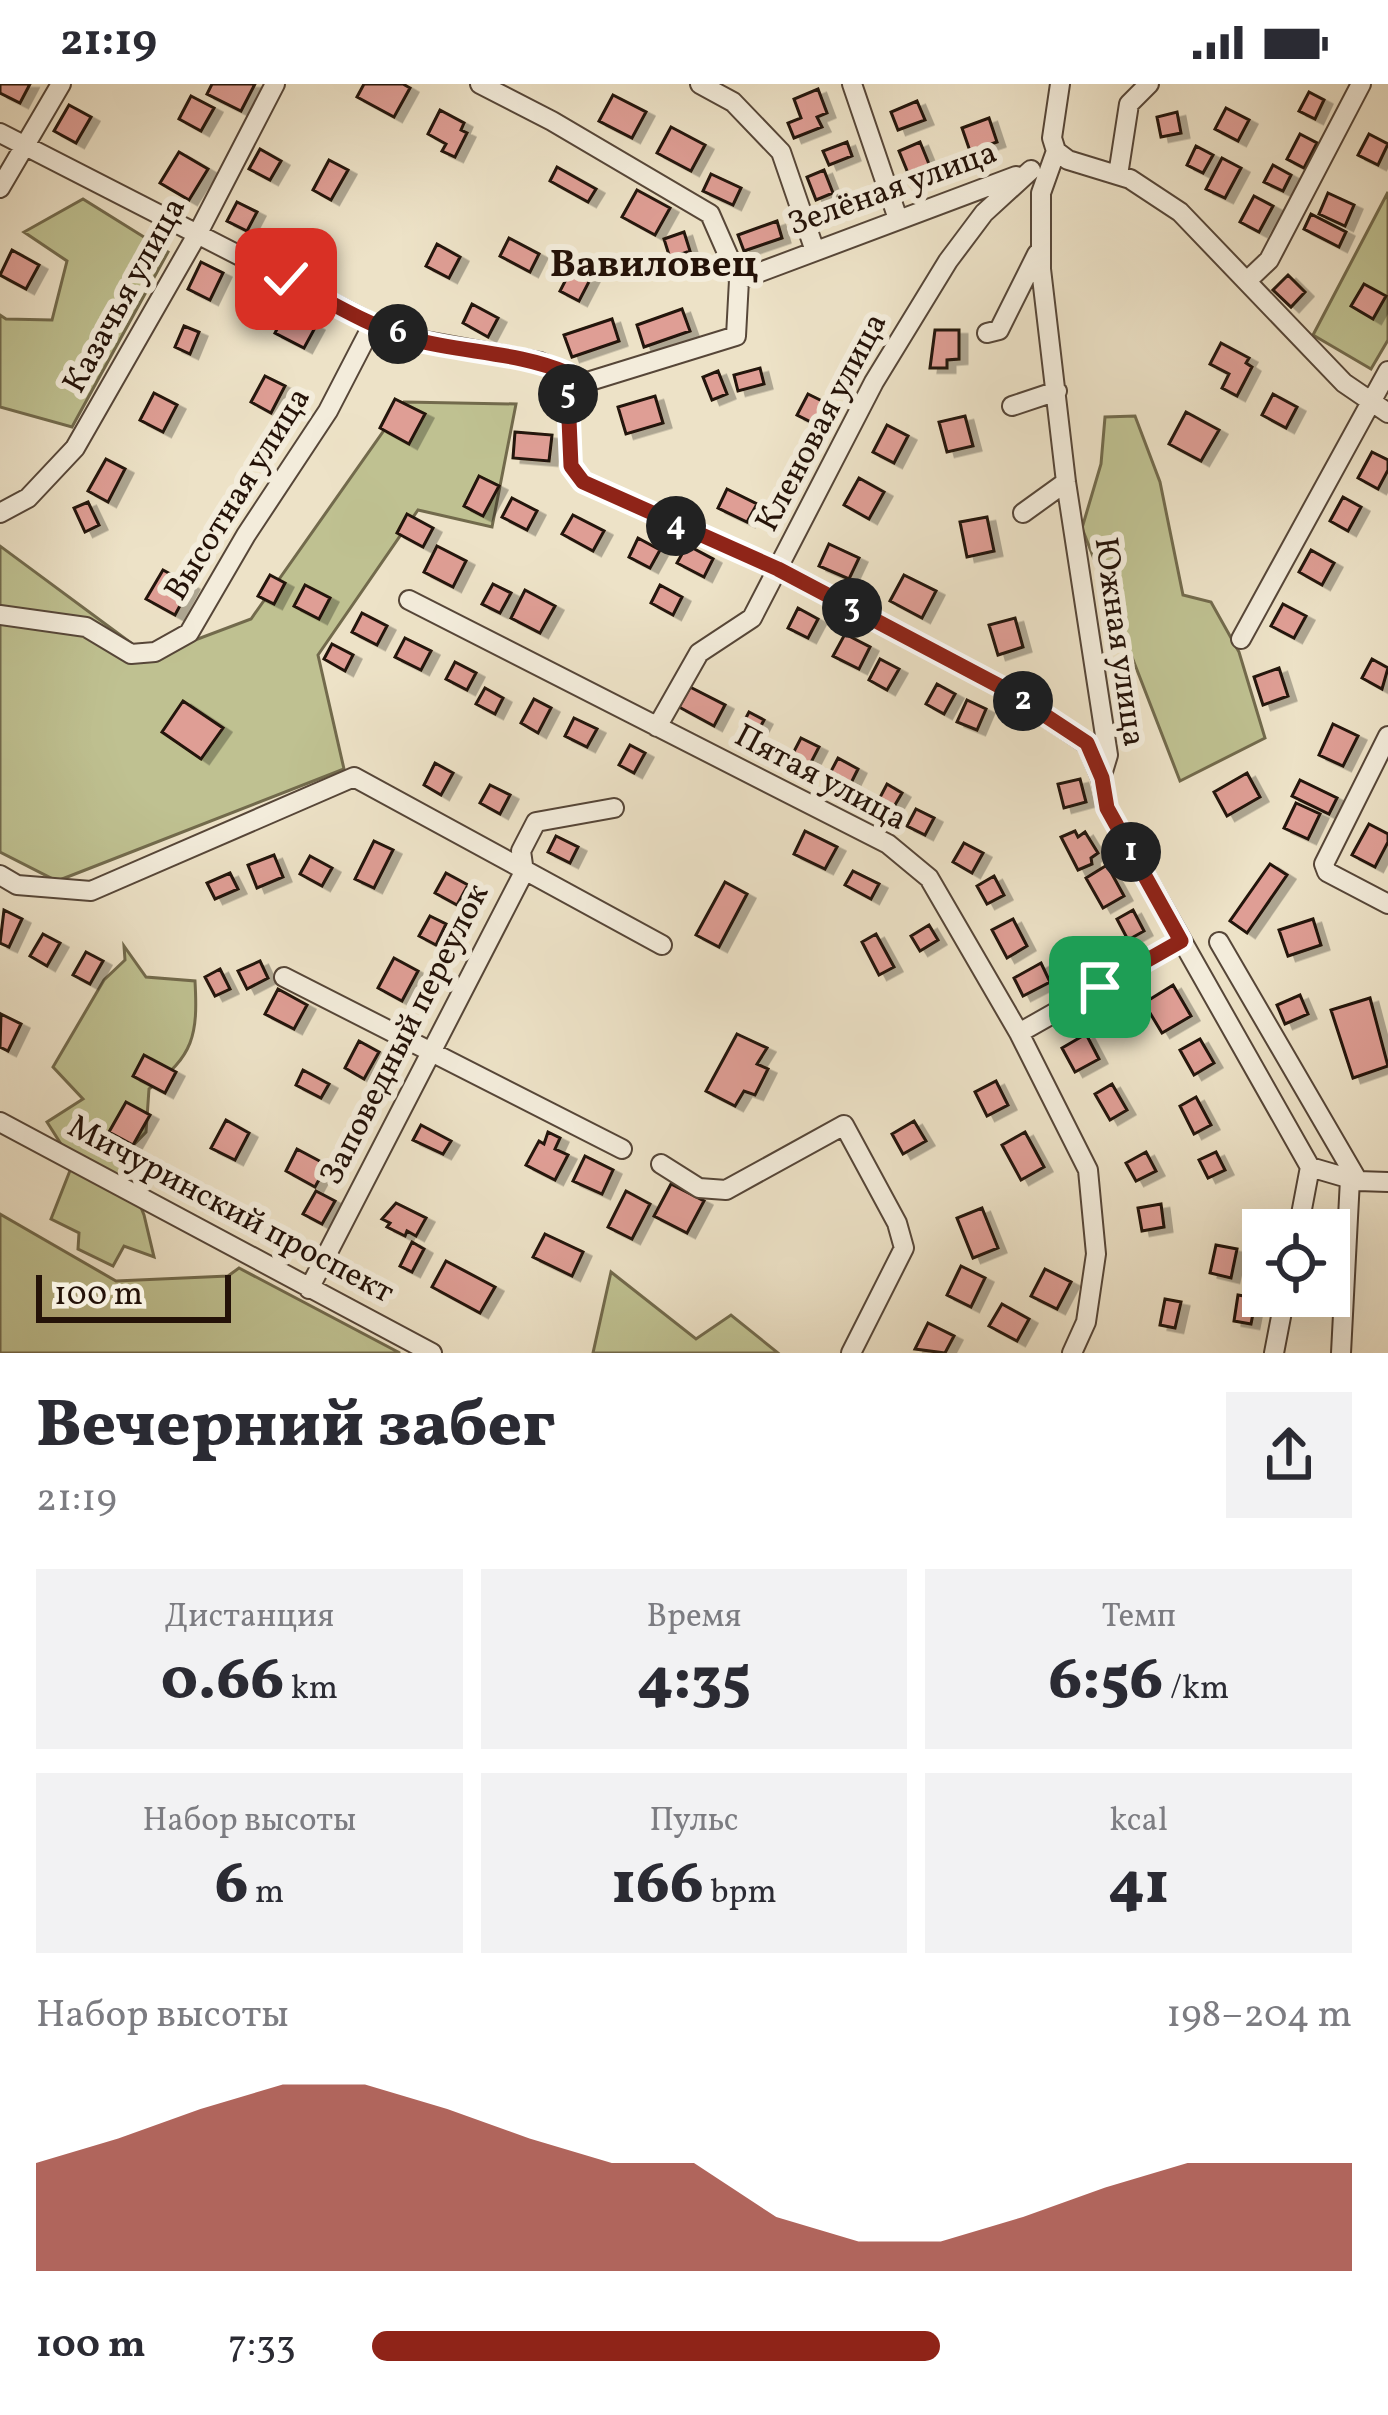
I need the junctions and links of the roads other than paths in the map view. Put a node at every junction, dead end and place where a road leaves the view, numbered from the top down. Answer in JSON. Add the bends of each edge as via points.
{"nodes":[{"id":1,"x":61,"y":84,"type":"edge"},
{"id":2,"x":275,"y":84,"type":"edge"},
{"id":3,"x":480,"y":84,"type":"edge"},
{"id":4,"x":700,"y":84,"type":"edge"},
{"id":5,"x":852,"y":84,"type":"edge"},
{"id":6,"x":1060,"y":84,"type":"edge"},
{"id":7,"x":1149,"y":84,"type":"edge"},
{"id":8,"x":1361,"y":84,"type":"edge"},
{"id":9,"x":0,"y":134,"type":"edge"},
{"id":10,"x":26,"y":147,"type":"junction"},
{"id":11,"x":1055,"y":152,"type":"junction"},
{"id":12,"x":1031,"y":170,"type":"junction"},
{"id":13,"x":1118,"y":175,"type":"junction"},
{"id":14,"x":0,"y":188,"type":"edge"},
{"id":15,"x":898,"y":218,"type":"junction"},
{"id":16,"x":198,"y":233,"type":"junction"},
{"id":17,"x":1041,"y":246,"type":"junction"},
{"id":18,"x":815,"y":251,"type":"junction"},
{"id":19,"x":739,"y":280,"type":"junction"},
{"id":20,"x":1248,"y":280,"type":"junction"},
{"id":21,"x":374,"y":325,"type":"junction"},
{"id":22,"x":988,"y":333,"type":"dead end"},
{"id":23,"x":1388,"y":371,"type":"edge"},
{"id":24,"x":567,"y":373,"type":"junction"},
{"id":25,"x":1058,"y":391,"type":"junction"},
{"id":26,"x":1012,"y":406,"type":"dead end"},
{"id":27,"x":1380,"y":408,"type":"edge"},
{"id":28,"x":1066,"y":482,"type":"junction"},
{"id":29,"x":0,"y":513,"type":"edge"},
{"id":30,"x":1023,"y":513,"type":"dead end"},
{"id":31,"x":778,"y":569,"type":"junction"},
{"id":32,"x":409,"y":599,"type":"dead end"},
{"id":33,"x":0,"y":615,"type":"edge"},
{"id":34,"x":1241,"y":639,"type":"dead end"},
{"id":35,"x":657,"y":727,"type":"junction"},
{"id":36,"x":1388,"y":736,"type":"edge"},
{"id":37,"x":1102,"y":778,"type":"junction"},
{"id":38,"x":614,"y":808,"type":"dead end"},
{"id":39,"x":524,"y":872,"type":"junction"},
{"id":40,"x":0,"y":875,"type":"edge"},
{"id":41,"x":1388,"y":904,"type":"edge"},
{"id":42,"x":1181,"y":941,"type":"junction"},
{"id":43,"x":1219,"y":942,"type":"dead end"},
{"id":44,"x":662,"y":945,"type":"dead end"},
{"id":45,"x":284,"y":977,"type":"dead end"},
{"id":46,"x":1019,"y":1033,"type":"junction"},
{"id":47,"x":431,"y":1052,"type":"junction"},
{"id":48,"x":0,"y":1122,"type":"edge"},
{"id":49,"x":622,"y":1149,"type":"dead end"},
{"id":50,"x":661,"y":1165,"type":"dead end"},
{"id":51,"x":1310,"y":1167,"type":"junction"},
{"id":52,"x":1354,"y":1180,"type":"junction"},
{"id":53,"x":1388,"y":1182,"type":"edge"},
{"id":54,"x":1302,"y":1209,"type":"edge"},
{"id":55,"x":309,"y":1289,"type":"junction"},
{"id":56,"x":1281,"y":1317,"type":"edge"},
{"id":57,"x":432,"y":1353,"type":"edge"},
{"id":58,"x":851,"y":1353,"type":"edge"},
{"id":59,"x":1072,"y":1353,"type":"edge"},
{"id":60,"x":1274,"y":1353,"type":"edge"},
{"id":61,"x":1340,"y":1353,"type":"edge"}],
"edges":[{"from":1,"to":10,"type":"street"},
{"from":2,"to":16,"type":"street","name":"Казачья улица"},
{"from":3,"to":19,"type":"street","via":[[710,214]]},
{"from":4,"to":18,"type":"street","via":[[733,102],[781,152]]},
{"from":5,"to":15,"type":"street"},
{"from":6,"to":11,"type":"street","name":"Южная улица"},
{"from":7,"to":13,"type":"street","via":[[1129,104]]},
{"from":8,"to":20,"type":"street","via":[[1269,260]]},
{"from":9,"to":10,"type":"street"},
{"from":10,"to":14,"type":"street"},
{"from":10,"to":16,"type":"street"},
{"from":11,"to":12,"type":"street","name":"Зелёная улица"},
{"from":11,"to":13,"type":"street"},
{"from":11,"to":17,"type":"street","name":"Южная улица","via":[[1041,193]]},
{"from":12,"to":15,"type":"street","name":"Зелёная улица"},
{"from":12,"to":31,"type":"street","name":"Кленовая улица","via":[[948,261],[874,382]]},
{"from":13,"to":20,"type":"street","via":[[1180,212]]},
{"from":15,"to":18,"type":"street","name":"Зелёная улица"},
{"from":16,"to":21,"type":"street"},
{"from":16,"to":29,"type":"street","name":"Казачья улица","via":[[75,448],[28,498]]},
{"from":17,"to":22,"type":"street","via":[[999,331]]},
{"from":17,"to":25,"type":"street","name":"Южная улица"},
{"from":18,"to":19,"type":"street","name":"Зелёная улица"},
{"from":19,"to":24,"type":"street","via":[[736,336],[587,382]]},
{"from":20,"to":27,"type":"street","via":[[1344,383]]},
{"from":21,"to":24,"type":"street"},
{"from":21,"to":33,"type":"street","name":"Высотная улица","via":[[189,633],[155,652],[131,654],[86,627]]},
{"from":23,"to":27,"type":"street"},
{"from":24,"to":31,"type":"street","via":[[571,466],[583,482]]},
{"from":25,"to":26,"type":"street"},
{"from":25,"to":28,"type":"street","name":"Южная улица"},
{"from":27,"to":34,"type":"street"},
{"from":28,"to":30,"type":"street"},
{"from":28,"to":37,"type":"street","name":"Южная улица","via":[[1108,755]]},
{"from":31,"to":35,"type":"street","via":[[752,618],[699,653]]},
{"from":31,"to":37,"type":"street","name":"Кленовая улица","via":[[1005,689],[1087,743]]},
{"from":32,"to":35,"type":"street","name":"Пятая улица"},
{"from":35,"to":46,"type":"street","name":"Пятая улица","via":[[888,844],[929,878]]},
{"from":36,"to":41,"type":"street","via":[[1324,864]]},
{"from":37,"to":42,"type":"street","name":"Южная улица","via":[[1107,808]]},
{"from":38,"to":39,"type":"street","name":"Заповедный переулок","via":[[536,822],[520,851]]},
{"from":39,"to":40,"type":"street","via":[[354,777],[91,891],[17,885]]},
{"from":39,"to":44,"type":"street"},
{"from":39,"to":47,"type":"street","name":"Заповедный переулок"},
{"from":42,"to":46,"type":"street"},
{"from":42,"to":51,"type":"street","name":"Южная улица"},
{"from":43,"to":52,"type":"street"},
{"from":45,"to":47,"type":"street"},
{"from":46,"to":59,"type":"street","name":"Пятая улица","via":[[1088,1170],[1096,1254],[1086,1322]]},
{"from":47,"to":49,"type":"street"},
{"from":47,"to":55,"type":"street","name":"Заповедный переулок"},
{"from":48,"to":55,"type":"street","name":"Мичуринский проспект"},
{"from":50,"to":58,"type":"street","via":[[699,1188],[726,1190],[844,1125],[904,1248]]},
{"from":51,"to":52,"type":"street"},
{"from":51,"to":54,"type":"street"},
{"from":52,"to":53,"type":"street"},
{"from":52,"to":61,"type":"street"},
{"from":55,"to":57,"type":"street","name":"Мичуринский проспект"},
{"from":56,"to":60,"type":"street"}]}
